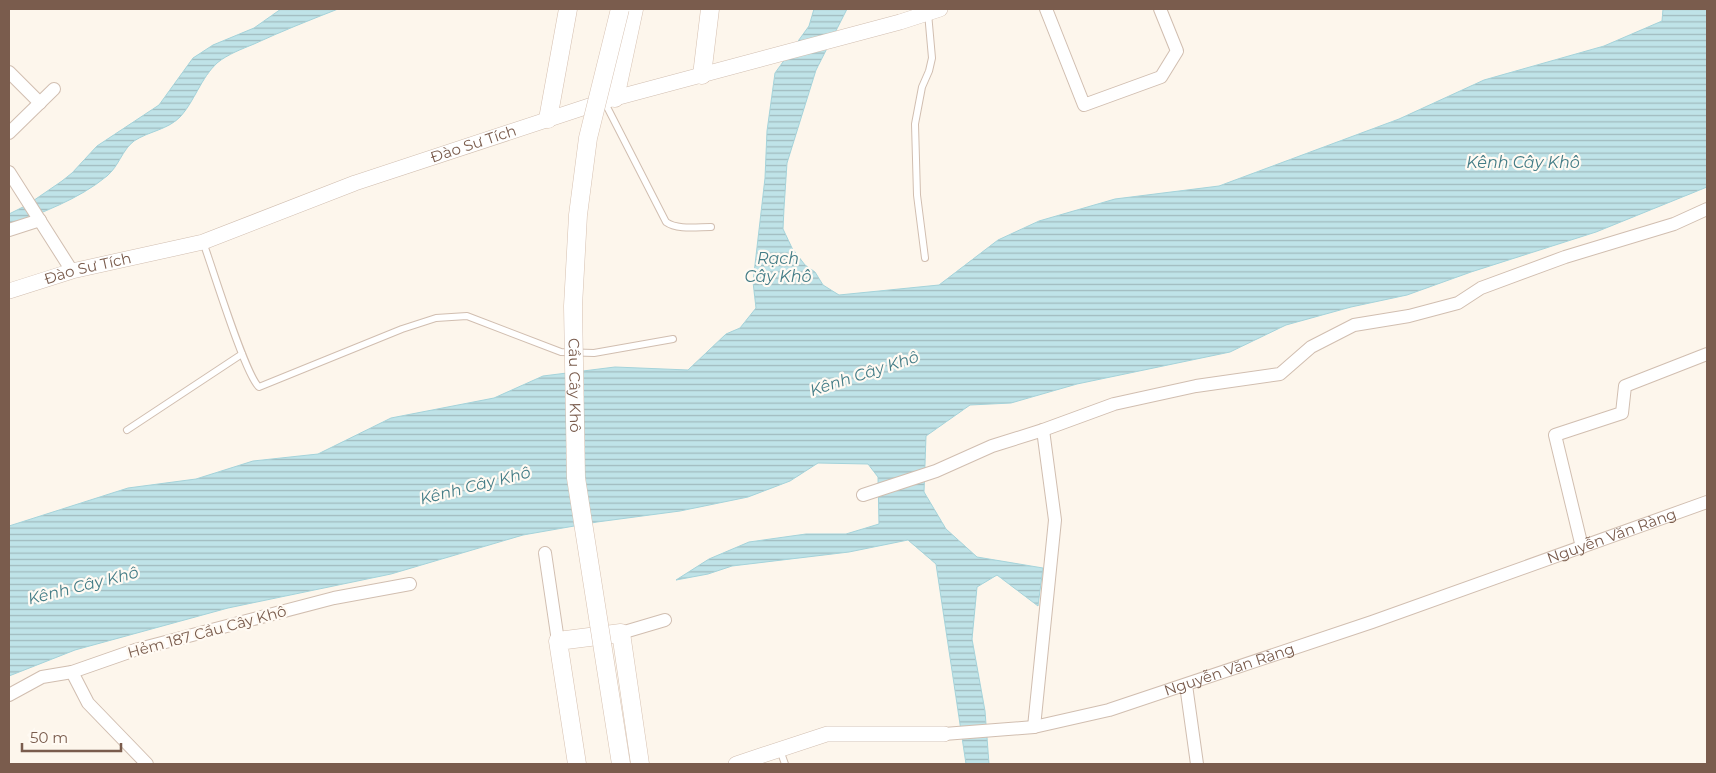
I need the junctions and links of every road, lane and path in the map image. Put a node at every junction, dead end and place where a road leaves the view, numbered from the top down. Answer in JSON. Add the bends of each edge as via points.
{"nodes":[{"id":1,"x":568,"y":9,"type":"edge"},
{"id":2,"x":620,"y":9,"type":"edge"},
{"id":3,"x":634,"y":9,"type":"edge"},
{"id":4,"x":710,"y":9,"type":"edge"},
{"id":5,"x":1046,"y":9,"type":"edge"},
{"id":6,"x":1160,"y":9,"type":"edge"},
{"id":7,"x":934,"y":10,"type":"edge"},
{"id":8,"x":9,"y":72,"type":"edge"},
{"id":9,"x":702,"y":75,"type":"junction"},
{"id":10,"x":54,"y":89,"type":"dead end"},
{"id":11,"x":610,"y":100,"type":"junction"},
{"id":12,"x":40,"y":103,"type":"junction"},
{"id":13,"x":548,"y":120,"type":"junction"},
{"id":14,"x":9,"y":133,"type":"edge"},
{"id":15,"x":9,"y":172,"type":"edge"},
{"id":16,"x":1707,"y":210,"type":"edge"},
{"id":17,"x":39,"y":219,"type":"junction"},
{"id":18,"x":711,"y":227,"type":"dead end"},
{"id":19,"x":9,"y":230,"type":"edge"},
{"id":20,"x":203,"y":242,"type":"junction"},
{"id":21,"x":925,"y":258,"type":"dead end"},
{"id":22,"x":72,"y":271,"type":"junction"},
{"id":23,"x":9,"y":291,"type":"edge"},
{"id":24,"x":673,"y":339,"type":"dead end"},
{"id":25,"x":242,"y":354,"type":"junction"},
{"id":26,"x":1707,"y":354,"type":"edge"},
{"id":27,"x":127,"y":430,"type":"dead end"},
{"id":28,"x":1043,"y":430,"type":"junction"},
{"id":29,"x":862,"y":495,"type":"dead end"},
{"id":30,"x":1707,"y":502,"type":"edge"},
{"id":31,"x":1582,"y":547,"type":"junction"},
{"id":32,"x":545,"y":553,"type":"dead end"},
{"id":33,"x":410,"y":584,"type":"dead end"},
{"id":34,"x":665,"y":620,"type":"dead end"},
{"id":35,"x":621,"y":633,"type":"junction"},
{"id":36,"x":558,"y":641,"type":"junction"},
{"id":37,"x":72,"y":672,"type":"junction"},
{"id":38,"x":1186,"y":685,"type":"junction"},
{"id":39,"x":9,"y":695,"type":"edge"},
{"id":40,"x":1034,"y":727,"type":"junction"},
{"id":41,"x":944,"y":734,"type":"joint"},
{"id":42,"x":782,"y":757,"type":"edge"},
{"id":43,"x":147,"y":764,"type":"edge"},
{"id":44,"x":577,"y":764,"type":"edge"},
{"id":45,"x":621,"y":764,"type":"edge"},
{"id":46,"x":640,"y":764,"type":"edge"},
{"id":47,"x":736,"y":764,"type":"edge"},
{"id":48,"x":1197,"y":764,"type":"edge"}],
"edges":[{"from":1,"to":13,"type":"main road"},
{"from":2,"to":45,"type":"main road","name":"Cầu Cây Khô","bridge":true,"via":[[588,138],[578,215],[572,306],[576,478]]},
{"from":3,"to":11,"type":"main road"},
{"from":4,"to":9,"type":"main road"},
{"from":5,"to":6,"type":"street","via":[[1084,104],[1161,77],[1177,51]]},
{"from":7,"to":9,"type":"street","name":"Đào Sư Tích"},
{"from":7,"to":21,"type":"lane","via":[[932,58],[915,124]]},
{"from":8,"to":12,"type":"street"},
{"from":9,"to":11,"type":"street","name":"Đào Sư Tích"},
{"from":10,"to":12,"type":"street"},
{"from":11,"to":13,"type":"street","name":"Đào Sư Tích"},
{"from":11,"to":18,"type":"lane","via":[[666,222],[671,226]]},
{"from":12,"to":14,"type":"street"},
{"from":13,"to":20,"type":"street","name":"Đào Sư Tích","via":[[355,183]]},
{"from":15,"to":17,"type":"street"},
{"from":16,"to":28,"type":"street","via":[[1674,224],[1519,274],[1482,288],[1458,303],[1409,316],[1354,325],[1311,347],[1280,374],[1196,386],[1114,404]]},
{"from":17,"to":19,"type":"street"},
{"from":17,"to":22,"type":"street"},
{"from":20,"to":22,"type":"street","name":"Đào Sư Tích"},
{"from":20,"to":25,"type":"lane"},
{"from":22,"to":23,"type":"street","name":"Đào Sư Tích"},
{"from":24,"to":25,"type":"lane","via":[[594,354],[561,352],[467,316],[436,318],[259,387],[254,383]]},
{"from":25,"to":27,"type":"lane"},
{"from":26,"to":31,"type":"street","via":[[1625,386],[1622,413],[1555,435]]},
{"from":28,"to":29,"type":"street"},
{"from":28,"to":40,"type":"street","via":[[1054,520]]},
{"from":30,"to":31,"type":"street","name":"Nguyễn Văn Ràng"},
{"from":31,"to":38,"type":"street","name":"Nguyễn Văn Ràng"},
{"from":32,"to":36,"type":"street"},
{"from":33,"to":37,"type":"street","name":"Hẻm 187 Cầu Cây Khô","via":[[334,598],[236,623],[134,650]]},
{"from":34,"to":35,"type":"street"},
{"from":35,"to":36,"type":"main road"},
{"from":35,"to":46,"type":"main road"},
{"from":36,"to":44,"type":"main road"},
{"from":37,"to":39,"type":"street","name":"Hẻm 187 Cầu Cây Khô","via":[[42,677]]},
{"from":37,"to":43,"type":"street","via":[[88,703]]},
{"from":38,"to":40,"type":"street","name":"Nguyễn Văn Ràng","via":[[1108,710]]},
{"from":38,"to":48,"type":"street"},
{"from":40,"to":41,"type":"street","name":"Nguyễn Văn Ràng"},
{"from":41,"to":42,"type":"street","name":"Nguyễn Văn Ràng","via":[[827,734]]},
{"from":42,"to":47,"type":"street","name":"Nguyễn Văn Ràng"}]}
